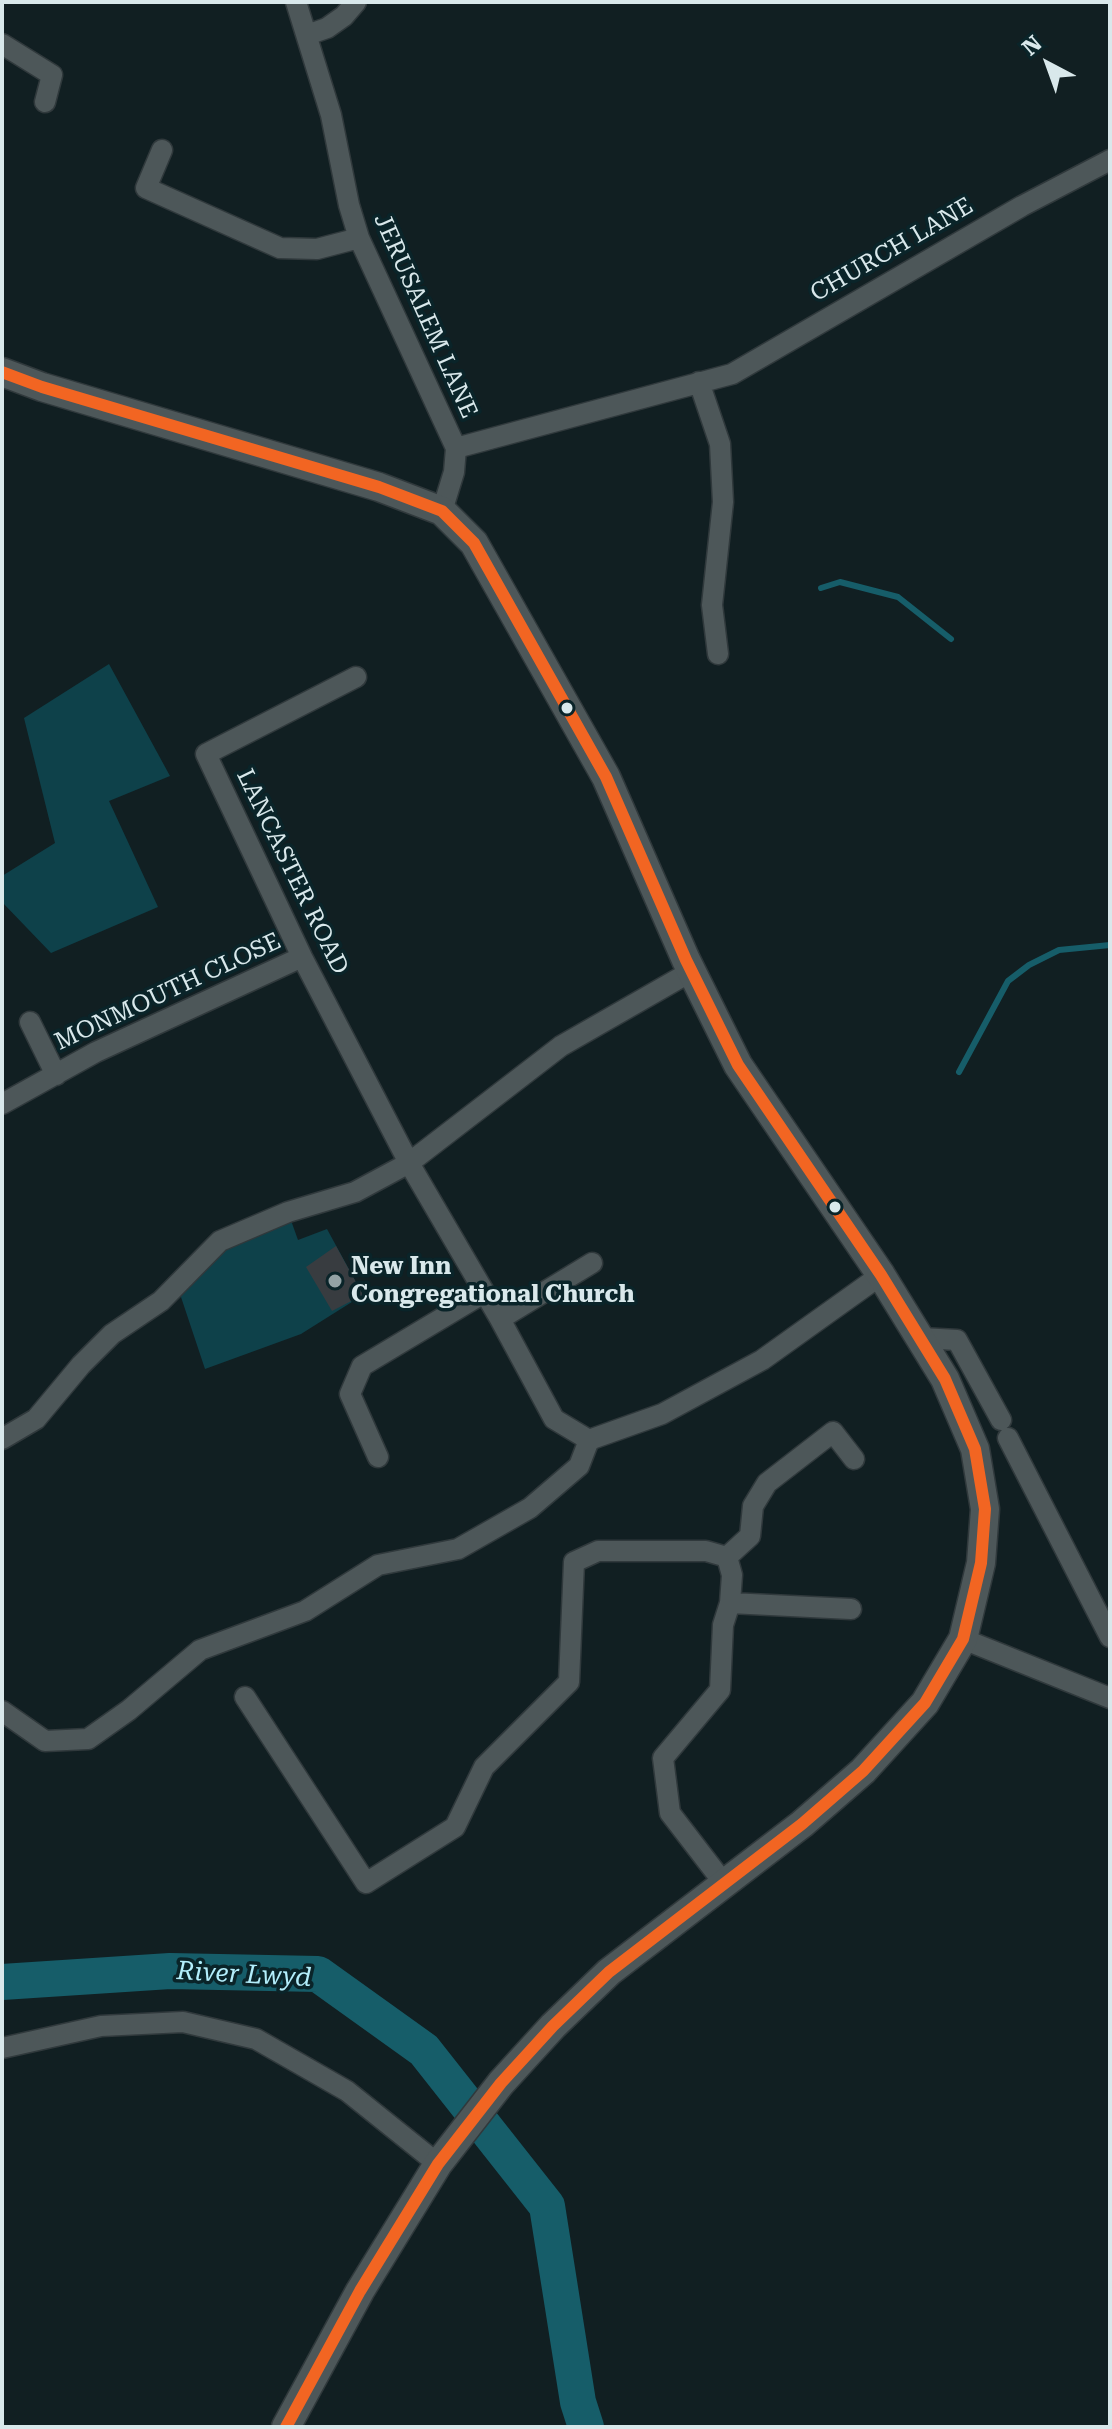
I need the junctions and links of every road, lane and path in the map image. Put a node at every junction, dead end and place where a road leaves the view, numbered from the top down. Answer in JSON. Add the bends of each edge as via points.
{"nodes":[{"id":1,"x":296,"y":2,"type":"edge"},
{"id":2,"x":356,"y":2,"type":"edge"},
{"id":3,"x":307,"y":35,"type":"junction"},
{"id":4,"x":2,"y":44,"type":"edge"},
{"id":5,"x":45,"y":102,"type":"dead end"},
{"id":6,"x":162,"y":150,"type":"dead end"},
{"id":7,"x":1110,"y":160,"type":"edge"},
{"id":8,"x":359,"y":238,"type":"junction"},
{"id":9,"x":2,"y":372,"type":"edge"},
{"id":10,"x":699,"y":382,"type":"junction"},
{"id":11,"x":456,"y":448,"type":"junction"},
{"id":12,"x":442,"y":511,"type":"junction"},
{"id":13,"x":718,"y":654,"type":"dead end"},
{"id":14,"x":356,"y":677,"type":"dead end"},
{"id":15,"x":302,"y":957,"type":"junction"},
{"id":16,"x":692,"y":971,"type":"junction"},
{"id":17,"x":30,"y":1022,"type":"dead end"},
{"id":18,"x":56,"y":1075,"type":"junction"},
{"id":19,"x":2,"y":1104,"type":"edge"},
{"id":20,"x":409,"y":1163,"type":"junction"},
{"id":21,"x":592,"y":1263,"type":"dead end"},
{"id":22,"x":881,"y":1275,"type":"junction"},
{"id":23,"x":484,"y":1293,"type":"junction"},
{"id":24,"x":500,"y":1319,"type":"junction"},
{"id":25,"x":921,"y":1338,"type":"junction"},
{"id":26,"x":2,"y":1439,"type":"edge"},
{"id":27,"x":589,"y":1440,"type":"junction"},
{"id":28,"x":378,"y":1457,"type":"dead end"},
{"id":29,"x":854,"y":1459,"type":"dead end"},
{"id":30,"x":727,"y":1557,"type":"junction"},
{"id":31,"x":730,"y":1603,"type":"junction"},
{"id":32,"x":851,"y":1609,"type":"dead end"},
{"id":33,"x":1110,"y":1637,"type":"edge"},
{"id":34,"x":963,"y":1639,"type":"junction"},
{"id":35,"x":1109,"y":1694,"type":"edge"},
{"id":36,"x":245,"y":1697,"type":"dead end"},
{"id":37,"x":2,"y":1711,"type":"edge"},
{"id":38,"x":723,"y":1882,"type":"junction"},
{"id":39,"x":2,"y":2048,"type":"edge"},
{"id":40,"x":438,"y":2164,"type":"junction"},
{"id":41,"x":286,"y":2427,"type":"edge"}],
"edges":[{"from":1,"to":3,"type":"street","name":"JERUSALEM LANE"},
{"from":2,"to":3,"type":"street","via":[[327,28]]},
{"from":3,"to":8,"type":"street","name":"JERUSALEM LANE"},
{"from":4,"to":5,"type":"street","via":[[52,75]]},
{"from":6,"to":8,"type":"street","via":[[146,188],[280,248],[317,249]]},
{"from":7,"to":10,"type":"street","name":"CHURCH LANE","via":[[732,374]]},
{"from":8,"to":11,"type":"street","name":"JERUSALEM LANE"},
{"from":9,"to":12,"type":"street"},
{"from":10,"to":11,"type":"street","name":"CHURCH LANE"},
{"from":10,"to":13,"type":"street","via":[[720,444],[723,502],[712,605]]},
{"from":11,"to":12,"type":"street","name":"JERUSALEM LANE"},
{"from":12,"to":16,"type":"street","via":[[474,543],[606,777]]},
{"from":14,"to":15,"type":"street","name":"LANCASTER ROAD","via":[[206,754]]},
{"from":15,"to":18,"type":"street","name":"MONMOUTH CLOSE"},
{"from":15,"to":20,"type":"street","name":"LANCASTER ROAD"},
{"from":16,"to":20,"type":"street","via":[[561,1046]]},
{"from":16,"to":22,"type":"street","via":[[738,1065]]},
{"from":17,"to":18,"type":"street","name":"MONMOUTH CLOSE"},
{"from":18,"to":19,"type":"street","name":"MONMOUTH CLOSE"},
{"from":20,"to":23,"type":"street","name":"LANCASTER ROAD"},
{"from":20,"to":26,"type":"street","via":[[355,1192],[288,1212],[220,1241],[161,1301],[102,1344],[36,1419]]},
{"from":21,"to":24,"type":"street"},
{"from":22,"to":25,"type":"street"},
{"from":22,"to":27,"type":"street","via":[[762,1360],[662,1414]]},
{"from":23,"to":24,"type":"street","name":"LANCASTER ROAD"},
{"from":23,"to":28,"type":"street","via":[[362,1366],[350,1394]]},
{"from":24,"to":27,"type":"street","name":"LANCASTER ROAD","via":[[554,1419]]},
{"from":25,"to":33,"type":"street","via":[[957,1340]]},
{"from":25,"to":34,"type":"street","via":[[975,1449],[985,1509],[981,1563]]},
{"from":27,"to":37,"type":"street","via":[[579,1466],[530,1508],[458,1549],[378,1565],[305,1611],[200,1650],[88,1739],[45,1741]]},
{"from":29,"to":30,"type":"street","via":[[833,1432],[767,1483],[753,1506],[750,1536]]},
{"from":30,"to":31,"type":"street"},
{"from":30,"to":36,"type":"street","via":[[706,1551],[598,1551],[574,1562],[569,1682],[484,1767],[455,1827],[366,1883]]},
{"from":31,"to":32,"type":"street"},
{"from":31,"to":38,"type":"street","via":[[723,1625],[720,1690],[663,1758],[670,1813]]},
{"from":34,"to":35,"type":"street"},
{"from":34,"to":38,"type":"street","via":[[925,1703],[863,1771]]},
{"from":38,"to":40,"type":"street","via":[[609,1972],[553,2026]]},
{"from":39,"to":40,"type":"street","via":[[101,2026],[183,2022],[256,2039],[347,2091]]},
{"from":40,"to":41,"type":"street"}]}
